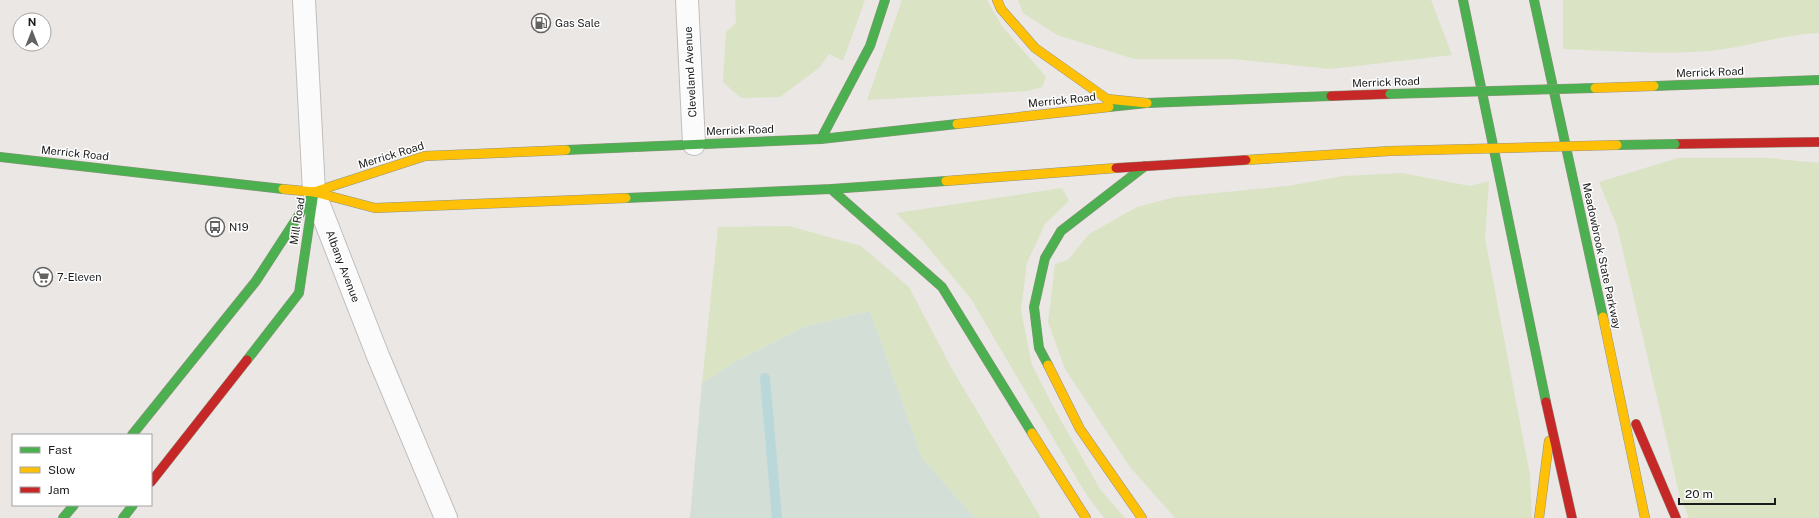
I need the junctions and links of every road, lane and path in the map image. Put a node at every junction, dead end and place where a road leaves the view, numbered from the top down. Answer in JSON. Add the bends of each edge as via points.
{"nodes":[{"id":1,"x":304,"y":0,"type":"edge"},
{"id":2,"x":687,"y":0,"type":"edge"},
{"id":3,"x":885,"y":0,"type":"edge"},
{"id":4,"x":997,"y":0,"type":"edge"},
{"id":5,"x":1463,"y":0,"type":"edge"},
{"id":6,"x":1534,"y":0,"type":"edge"},
{"id":7,"x":1819,"y":80,"type":"edge"},
{"id":8,"x":1147,"y":102,"type":"junction"},
{"id":9,"x":821,"y":139,"type":"junction"},
{"id":10,"x":1819,"y":142,"type":"edge"},
{"id":11,"x":694,"y":144,"type":"junction"},
{"id":12,"x":0,"y":157,"type":"edge"},
{"id":13,"x":1145,"y":166,"type":"junction"},
{"id":14,"x":831,"y":189,"type":"junction"},
{"id":15,"x":314,"y":192,"type":"junction"},
{"id":16,"x":1617,"y":380,"type":"junction"},
{"id":17,"x":1551,"y":426,"type":"junction"},
{"id":18,"x":133,"y":434,"type":"edge"},
{"id":19,"x":152,"y":481,"type":"edge"},
{"id":20,"x":73,"y":506,"type":"edge"},
{"id":21,"x":132,"y":506,"type":"edge"},
{"id":22,"x":63,"y":518,"type":"edge"},
{"id":23,"x":123,"y":518,"type":"edge"},
{"id":24,"x":446,"y":518,"type":"edge"},
{"id":25,"x":1086,"y":518,"type":"edge"},
{"id":26,"x":1142,"y":518,"type":"edge"},
{"id":27,"x":1539,"y":518,"type":"edge"},
{"id":28,"x":1572,"y":518,"type":"edge"},
{"id":29,"x":1645,"y":518,"type":"edge"},
{"id":30,"x":1676,"y":518,"type":"edge"}],
"edges":[{"from":1,"to":15,"type":"street","name":"Albany Avenue"},
{"from":2,"to":11,"type":"street","name":"Cleveland Avenue"},
{"from":3,"to":9,"type":"main road","via":[[870,46]]},
{"from":4,"to":8,"type":"main road","via":[[1001,9],[1035,48],[1107,99]]},
{"from":5,"to":17,"type":"main road"},
{"from":6,"to":16,"type":"main road","name":"Meadowbrook State Parkway"},
{"from":7,"to":8,"type":"main road","name":"Merrick Road","bridge":true},
{"from":8,"to":9,"type":"main road","name":"Merrick Road"},
{"from":9,"to":11,"type":"main road","name":"Merrick Road"},
{"from":10,"to":13,"type":"main road","name":"Merrick Road","bridge":true,"via":[[1390,151]]},
{"from":11,"to":15,"type":"main road","name":"Merrick Road","via":[[425,156]]},
{"from":12,"to":15,"type":"main road","name":"Merrick Road"},
{"from":13,"to":14,"type":"main road","name":"Merrick Road"},
{"from":13,"to":26,"type":"main road","via":[[1062,231],[1045,258],[1034,307],[1039,348],[1080,429]]},
{"from":14,"to":15,"type":"main road","name":"Merrick Road","via":[[375,208]]},
{"from":14,"to":25,"type":"main road","via":[[942,287]]},
{"from":15,"to":18,"type":"main road","name":"Mill Road","via":[[256,281]]},
{"from":15,"to":19,"type":"main road","name":"Mill Road","via":[[298,293]]},
{"from":15,"to":24,"type":"street","name":"Albany Avenue","via":[[378,356]]},
{"from":16,"to":29,"type":"main road","name":"Meadowbrook State Parkway"},
{"from":16,"to":30,"type":"main road"},
{"from":17,"to":27,"type":"main road"},
{"from":17,"to":28,"type":"main road"},
{"from":20,"to":22,"type":"main road"},
{"from":21,"to":23,"type":"main road"}]}
